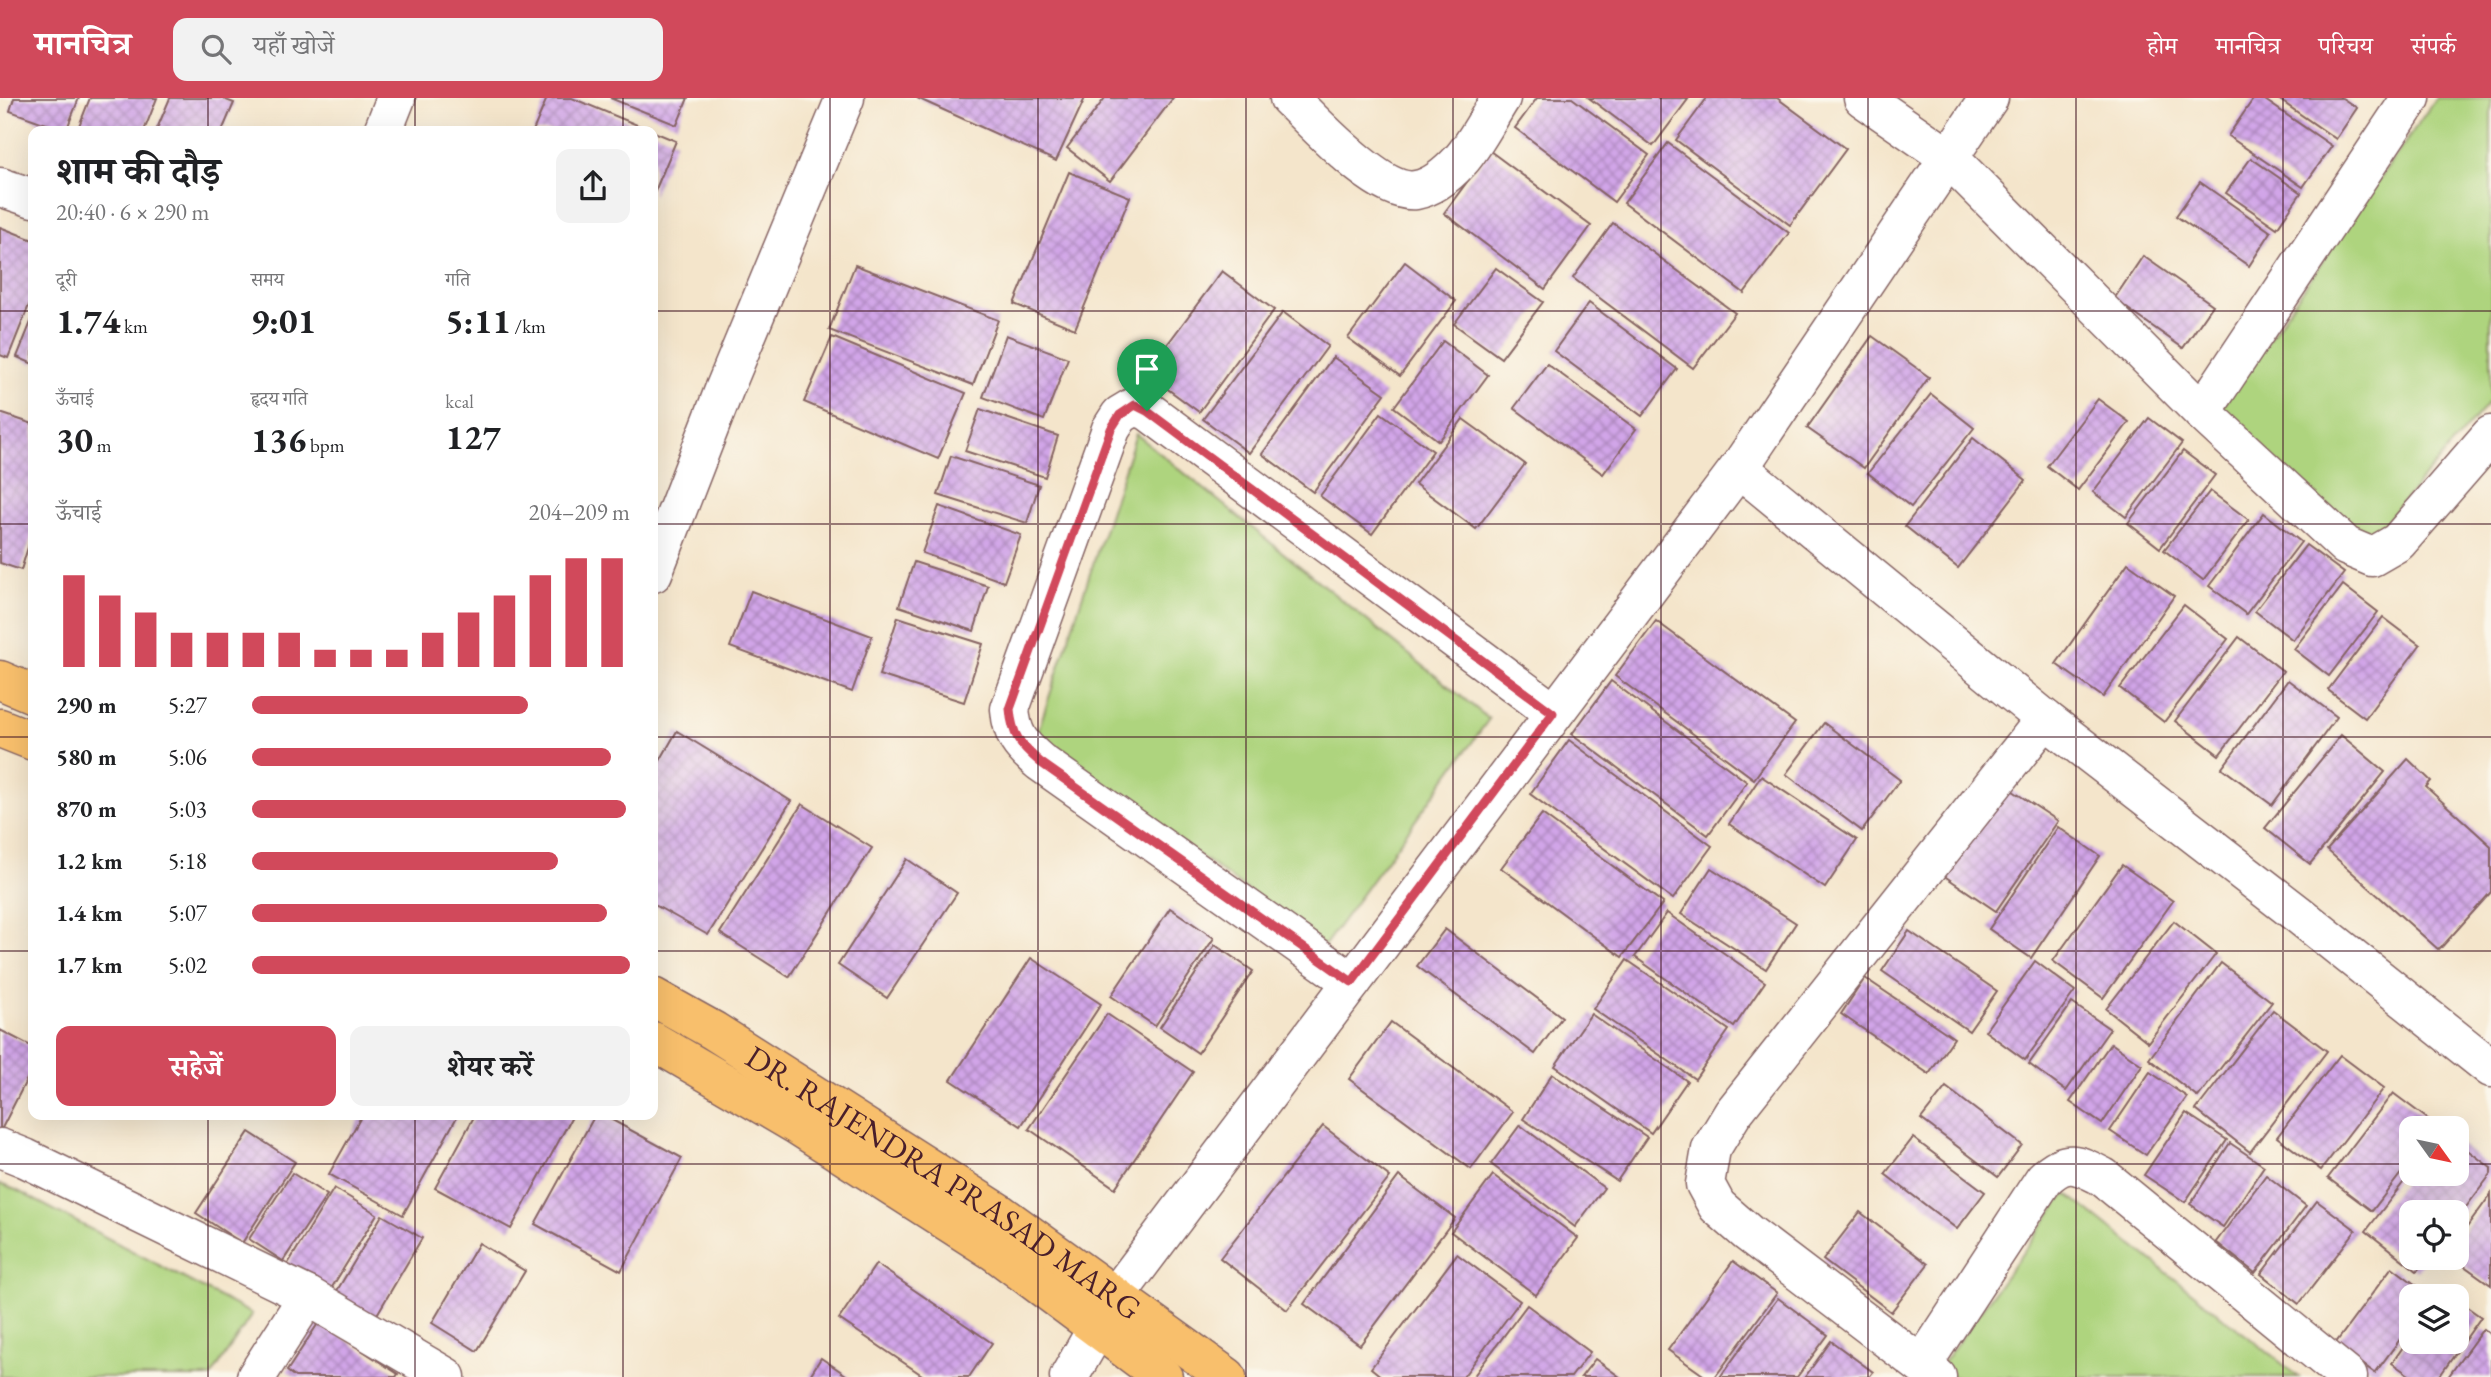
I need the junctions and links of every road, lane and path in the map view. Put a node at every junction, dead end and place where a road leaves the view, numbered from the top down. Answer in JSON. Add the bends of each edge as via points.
{"nodes":[{"id":1,"x":396,"y":98,"type":"edge"},
{"id":2,"x":845,"y":98,"type":"edge"},
{"id":3,"x":1289,"y":98,"type":"edge"},
{"id":4,"x":1501,"y":98,"type":"edge"},
{"id":5,"x":1863,"y":98,"type":"edge"},
{"id":6,"x":1989,"y":98,"type":"edge"},
{"id":7,"x":2410,"y":98,"type":"edge"},
{"id":8,"x":385,"y":126,"type":"edge"},
{"id":9,"x":1948,"y":157,"type":"junction"},
{"id":10,"x":0,"y":187,"type":"edge"},
{"id":11,"x":28,"y":196,"type":"edge"},
{"id":12,"x":2202,"y":412,"type":"junction"},
{"id":13,"x":2491,"y":435,"type":"edge"},
{"id":14,"x":1738,"y":468,"type":"junction"},
{"id":15,"x":658,"y":560,"type":"edge"},
{"id":16,"x":0,"y":680,"type":"edge"},
{"id":17,"x":28,"y":692,"type":"edge"},
{"id":18,"x":1553,"y":713,"type":"junction"},
{"id":19,"x":2045,"y":719,"type":"junction"},
{"id":20,"x":0,"y":728,"type":"edge"},
{"id":21,"x":28,"y":739,"type":"edge"},
{"id":22,"x":1352,"y":982,"type":"junction"},
{"id":23,"x":658,"y":999,"type":"edge"},
{"id":24,"x":658,"y":1044,"type":"edge"},
{"id":25,"x":2484,"y":1049,"type":"edge"},
{"id":26,"x":0,"y":1148,"type":"edge"},
{"id":27,"x":308,"y":1296,"type":"junction"},
{"id":28,"x":1106,"y":1312,"type":"junction"},
{"id":29,"x":1930,"y":1371,"type":"edge"},
{"id":30,"x":256,"y":1377,"type":"edge"},
{"id":31,"x":446,"y":1377,"type":"edge"},
{"id":32,"x":1069,"y":1377,"type":"edge"},
{"id":33,"x":1163,"y":1377,"type":"edge"},
{"id":34,"x":1227,"y":1377,"type":"edge"},
{"id":35,"x":2348,"y":1377,"type":"edge"}],
"edges":[{"from":1,"to":8,"type":"street"},
{"from":2,"to":15,"type":"street"},
{"from":3,"to":4,"type":"street","via":[[1367,171],[1389,185],[1415,190],[1438,180],[1461,160]]},
{"from":5,"to":9,"type":"street"},
{"from":6,"to":9,"type":"street"},
{"from":7,"to":12,"type":"street"},
{"from":9,"to":12,"type":"street"},
{"from":9,"to":14,"type":"street"},
{"from":10,"to":11,"type":"street"},
{"from":12,"to":13,"type":"street","via":[[2346,546],[2372,557],[2398,542]]},
{"from":14,"to":18,"type":"street"},
{"from":14,"to":19,"type":"street"},
{"from":16,"to":17,"type":"main road"},
{"from":18,"to":22,"type":"street"},
{"from":18,"to":22,"type":"street","via":[[1147,411],[1135,405],[1120,415],[1111,429],[1010,709],[1011,728],[1040,762]]},
{"from":19,"to":25,"type":"street"},
{"from":19,"to":29,"type":"street","via":[[1741,1102],[1710,1149],[1704,1184],[1717,1206]]},
{"from":20,"to":21,"type":"main road"},
{"from":22,"to":28,"type":"street"},
{"from":23,"to":28,"type":"main road","name":"DR. RAJENDRA PRASAD MARG","via":[[998,1212]]},
{"from":24,"to":28,"type":"main road","name":"DR. RAJENDRA PRASAD MARG","via":[[795,1124],[995,1252]]},
{"from":26,"to":27,"type":"street"},
{"from":27,"to":30,"type":"street"},
{"from":27,"to":31,"type":"street"},
{"from":28,"to":32,"type":"street"},
{"from":28,"to":33,"type":"main road","name":"DR. RAJENDRA PRASAD MARG"},
{"from":28,"to":34,"type":"main road","name":"DR. RAJENDRA PRASAD MARG"},
{"from":29,"to":35,"type":"street","via":[[2044,1179],[2056,1167],[2070,1163],[2103,1177]]}]}
